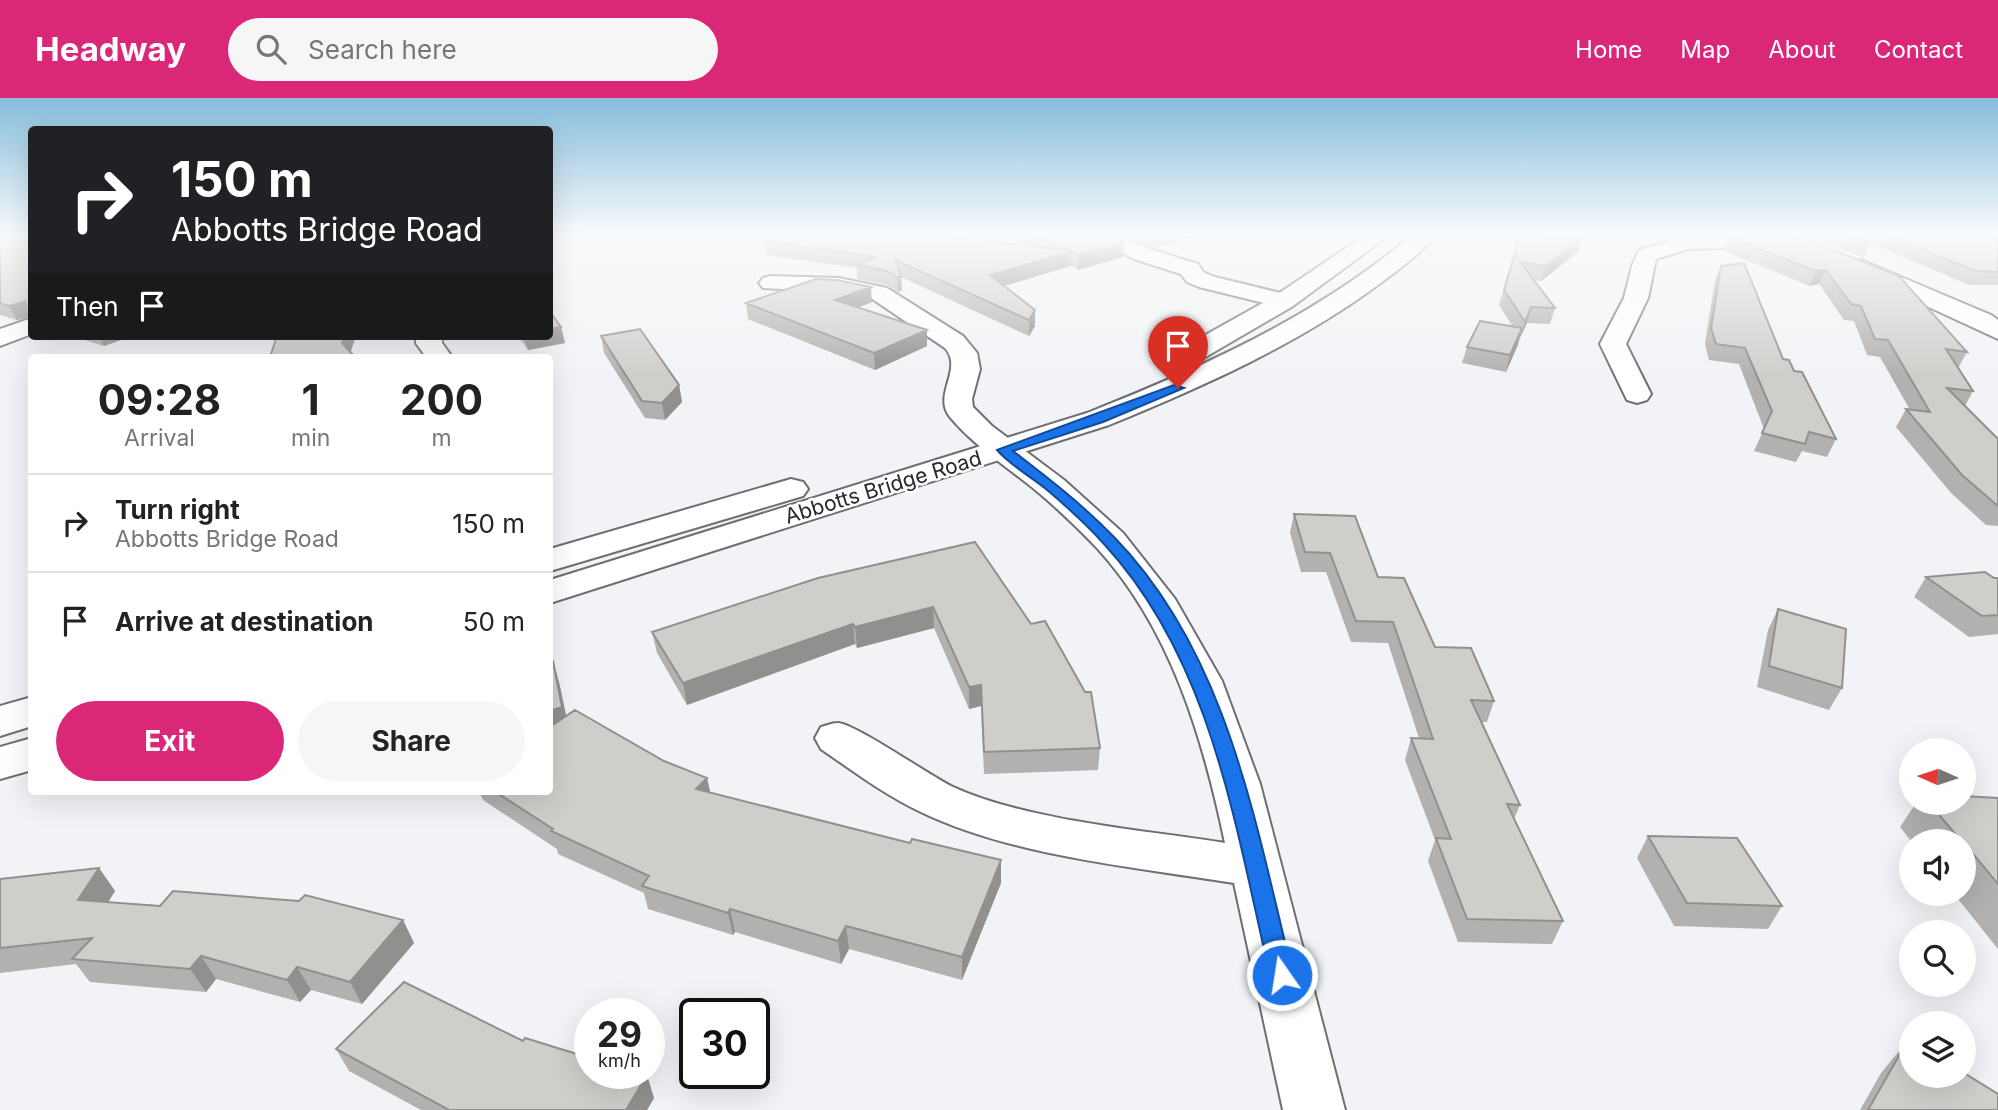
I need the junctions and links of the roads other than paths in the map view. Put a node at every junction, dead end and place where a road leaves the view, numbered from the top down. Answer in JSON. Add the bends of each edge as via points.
{"nodes":[{"id":1,"x":776,"y":283,"type":"edge"},
{"id":2,"x":1257,"y":283,"type":"edge"},
{"id":3,"x":1310,"y":283,"type":"edge"},
{"id":4,"x":1365,"y":283,"type":"edge"},
{"id":5,"x":1638,"y":283,"type":"edge"},
{"id":6,"x":1898,"y":283,"type":"edge"},
{"id":7,"x":1293,"y":295,"type":"junction"},
{"id":8,"x":28,"y":327,"type":"edge"},
{"id":9,"x":1998,"y":331,"type":"edge"},
{"id":10,"x":0,"y":338,"type":"edge"},
{"id":11,"x":1637,"y":394,"type":"dead end"},
{"id":12,"x":992,"y":441,"type":"junction"},
{"id":13,"x":553,"y":558,"type":"edge"},
{"id":14,"x":553,"y":591,"type":"edge"},
{"id":15,"x":28,"y":712,"type":"edge"},
{"id":16,"x":0,"y":721,"type":"edge"},
{"id":17,"x":837,"y":738,"type":"dead end"},
{"id":18,"x":28,"y":755,"type":"edge"},
{"id":19,"x":0,"y":763,"type":"edge"},
{"id":20,"x":1256,"y":867,"type":"junction"},
{"id":21,"x":1314,"y":1110,"type":"edge"}],
"edges":[{"from":1,"to":12,"type":"street","via":[[870,290],[954,342],[967,361],[959,409]]},
{"from":2,"to":7,"type":"street"},
{"from":3,"to":7,"type":"street","name":"Abbotts Bridge Road"},
{"from":4,"to":12,"type":"street","name":"Abbotts Bridge Road","via":[[1311,319],[1178,388],[1098,419]]},
{"from":5,"to":11,"type":"street","via":[[1637,296],[1612,344]]},
{"from":6,"to":9,"type":"street"},
{"from":7,"to":12,"type":"street","name":"Abbotts Bridge Road","via":[[1196,351]]},
{"from":8,"to":10,"type":"street"},
{"from":12,"to":13,"type":"street","name":"Abbotts Bridge Road"},
{"from":12,"to":14,"type":"street","name":"Abbotts Bridge Road"},
{"from":12,"to":20,"type":"street","via":[[1052,487],[1110,541],[1156,599],[1201,681],[1236,784]]},
{"from":15,"to":16,"type":"street"},
{"from":17,"to":20,"type":"street","via":[[903,781],[970,813],[1101,843]]},
{"from":18,"to":19,"type":"street"},
{"from":20,"to":21,"type":"street"}]}
